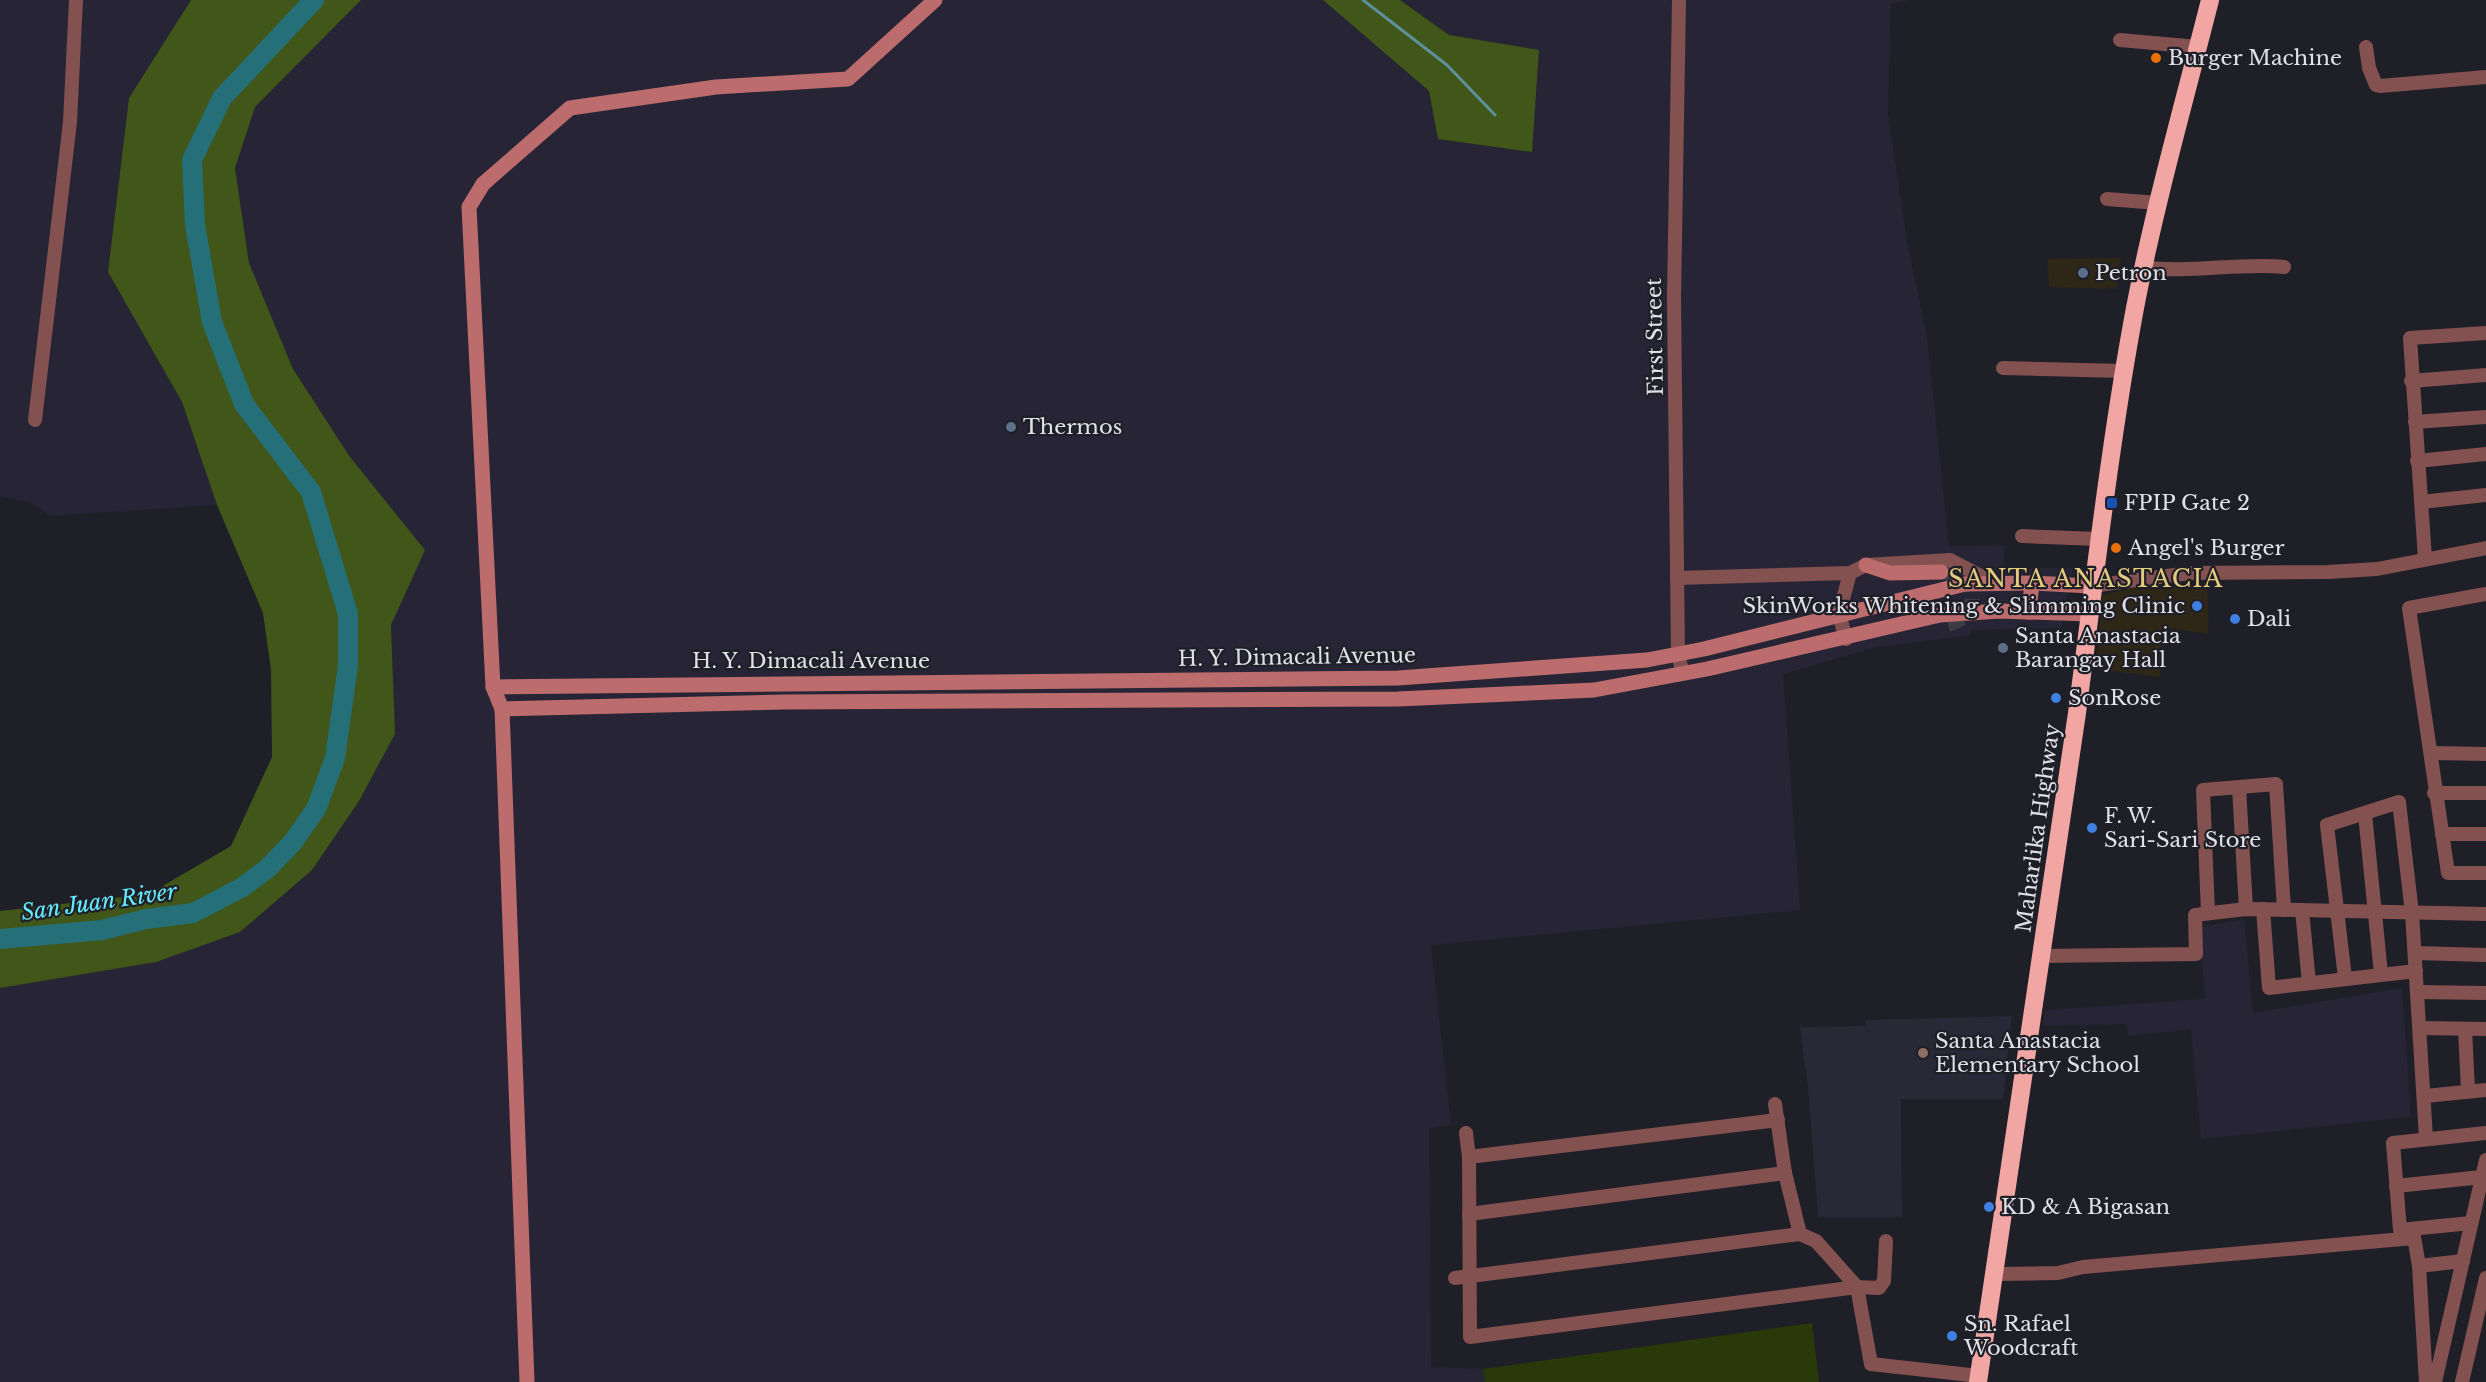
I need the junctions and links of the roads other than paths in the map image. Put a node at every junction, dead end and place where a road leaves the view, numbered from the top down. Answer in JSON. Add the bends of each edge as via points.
{"nodes":[{"id":1,"x":76,"y":0,"type":"edge"},
{"id":2,"x":935,"y":0,"type":"edge"},
{"id":3,"x":1679,"y":0,"type":"edge"},
{"id":4,"x":2210,"y":0,"type":"edge"},
{"id":5,"x":2120,"y":40,"type":"dead end"},
{"id":6,"x":2198,"y":47,"type":"junction"},
{"id":7,"x":2366,"y":47,"type":"dead end"},
{"id":8,"x":2486,"y":77,"type":"edge"},
{"id":9,"x":2107,"y":199,"type":"dead end"},
{"id":10,"x":2158,"y":203,"type":"junction"},
{"id":11,"x":2143,"y":267,"type":"junction"},
{"id":12,"x":2284,"y":267,"type":"dead end"},
{"id":13,"x":2486,"y":333,"type":"edge"},
{"id":14,"x":2003,"y":368,"type":"dead end"},
{"id":15,"x":2124,"y":371,"type":"junction"},
{"id":16,"x":2486,"y":375,"type":"edge"},
{"id":17,"x":2411,"y":381,"type":"junction"},
{"id":18,"x":2486,"y":417,"type":"edge"},
{"id":19,"x":35,"y":420,"type":"dead end"},
{"id":20,"x":2415,"y":422,"type":"junction"},
{"id":21,"x":2486,"y":454,"type":"edge"},
{"id":22,"x":2417,"y":460,"type":"junction"},
{"id":23,"x":2486,"y":495,"type":"edge"},
{"id":24,"x":2421,"y":502,"type":"junction"},
{"id":25,"x":2022,"y":536,"type":"dead end"},
{"id":26,"x":2098,"y":539,"type":"junction"},
{"id":27,"x":2486,"y":548,"type":"edge"},
{"id":28,"x":2424,"y":559,"type":"junction"},
{"id":29,"x":1866,"y":565,"type":"junction"},
{"id":30,"x":1941,"y":572,"type":"tunnel mouth"},
{"id":31,"x":1850,"y":573,"type":"junction"},
{"id":32,"x":1677,"y":578,"type":"junction"},
{"id":33,"x":2032,"y":583,"type":"junction"},
{"id":34,"x":1994,"y":584,"type":"junction"},
{"id":35,"x":2091,"y":586,"type":"junction"},
{"id":36,"x":2486,"y":594,"type":"edge"},
{"id":37,"x":2029,"y":612,"type":"junction"},
{"id":38,"x":1839,"y":614,"type":"junction"},
{"id":39,"x":2088,"y":614,"type":"junction"},
{"id":40,"x":1943,"y":625,"type":"tunnel mouth"},
{"id":41,"x":1875,"y":632,"type":"junction"},
{"id":42,"x":1846,"y":639,"type":"junction"},
{"id":43,"x":1678,"y":655,"type":"junction"},
{"id":44,"x":1683,"y":673,"type":"junction"},
{"id":45,"x":1398,"y":678,"type":"junction"},
{"id":46,"x":493,"y":687,"type":"junction"},
{"id":47,"x":1398,"y":699,"type":"junction"},
{"id":48,"x":502,"y":709,"type":"junction"},
{"id":49,"x":2433,"y":753,"type":"junction"},
{"id":50,"x":2486,"y":754,"type":"edge"},
{"id":51,"x":2239,"y":787,"type":"junction"},
{"id":52,"x":2434,"y":793,"type":"junction"},
{"id":53,"x":2486,"y":793,"type":"edge"},
{"id":54,"x":2364,"y":814,"type":"junction"},
{"id":55,"x":2442,"y":834,"type":"junction"},
{"id":56,"x":2486,"y":834,"type":"edge"},
{"id":57,"x":2486,"y":873,"type":"edge"},
{"id":58,"x":2246,"y":909,"type":"junction"},
{"id":59,"x":2263,"y":909,"type":"junction"},
{"id":60,"x":2284,"y":909,"type":"junction"},
{"id":61,"x":2302,"y":910,"type":"junction"},
{"id":62,"x":2338,"y":910,"type":"junction"},
{"id":63,"x":2376,"y":912,"type":"junction"},
{"id":64,"x":2208,"y":913,"type":"junction"},
{"id":65,"x":2412,"y":913,"type":"junction"},
{"id":66,"x":2486,"y":914,"type":"edge"},
{"id":67,"x":2415,"y":952,"type":"junction"},
{"id":68,"x":2486,"y":955,"type":"edge"},
{"id":69,"x":2042,"y":956,"type":"junction"},
{"id":70,"x":2416,"y":970,"type":"junction"},
{"id":71,"x":2381,"y":974,"type":"junction"},
{"id":72,"x":2345,"y":978,"type":"junction"},
{"id":73,"x":2309,"y":983,"type":"junction"},
{"id":74,"x":2417,"y":992,"type":"junction"},
{"id":75,"x":2486,"y":993,"type":"edge"},
{"id":76,"x":2420,"y":1028,"type":"junction"},
{"id":77,"x":2464,"y":1029,"type":"junction"},
{"id":78,"x":2486,"y":1029,"type":"edge"},
{"id":79,"x":2486,"y":1090,"type":"edge"},
{"id":80,"x":2468,"y":1092,"type":"junction"},
{"id":81,"x":2425,"y":1096,"type":"junction"},
{"id":82,"x":1775,"y":1104,"type":"dead end"},
{"id":83,"x":1778,"y":1120,"type":"junction"},
{"id":84,"x":2486,"y":1132,"type":"edge"},
{"id":85,"x":1466,"y":1133,"type":"dead end"},
{"id":86,"x":2426,"y":1138,"type":"junction"},
{"id":87,"x":1468,"y":1157,"type":"junction"},
{"id":88,"x":2486,"y":1160,"type":"edge"},
{"id":89,"x":1785,"y":1173,"type":"junction"},
{"id":90,"x":2482,"y":1177,"type":"junction"},
{"id":91,"x":2396,"y":1186,"type":"junction"},
{"id":92,"x":1469,"y":1214,"type":"junction"},
{"id":93,"x":2471,"y":1223,"type":"junction"},
{"id":94,"x":2413,"y":1233,"type":"junction"},
{"id":95,"x":1800,"y":1234,"type":"junction"},
{"id":96,"x":1886,"y":1241,"type":"dead end"},
{"id":97,"x":2463,"y":1261,"type":"junction"},
{"id":98,"x":2419,"y":1266,"type":"junction"},
{"id":99,"x":1997,"y":1274,"type":"junction"},
{"id":100,"x":1462,"y":1278,"type":"junction"},
{"id":101,"x":2486,"y":1278,"type":"edge"},
{"id":102,"x":1857,"y":1287,"type":"junction"},
{"id":103,"x":2447,"y":1335,"type":"junction"},
{"id":104,"x":2422,"y":1338,"type":"junction"},
{"id":105,"x":1978,"y":1379,"type":"edge"},
{"id":106,"x":527,"y":1382,"type":"edge"},
{"id":107,"x":2426,"y":1382,"type":"edge"},
{"id":108,"x":2435,"y":1382,"type":"edge"},
{"id":109,"x":2462,"y":1382,"type":"edge"}],
"edges":[{"from":1,"to":19,"type":"street","via":[[70,122]]},
{"from":2,"to":46,"type":"street","via":[[848,79],[716,87],[570,108],[474,197],[470,219]]},
{"from":3,"to":32,"type":"street","name":"First Street","via":[[1674,298]]},
{"from":4,"to":6,"type":"highway","name":"Maharlika Highway"},
{"from":5,"to":6,"type":"street"},
{"from":6,"to":10,"type":"highway","name":"Maharlika Highway"},
{"from":7,"to":8,"type":"street","via":[[2369,68],[2380,86]]},
{"from":9,"to":10,"type":"street"},
{"from":10,"to":11,"type":"highway","name":"Maharlika Highway"},
{"from":11,"to":12,"type":"street","via":[[2171,271]]},
{"from":11,"to":15,"type":"highway","name":"Maharlika Highway"},
{"from":13,"to":17,"type":"street","via":[[2410,338]]},
{"from":14,"to":15,"type":"street"},
{"from":15,"to":26,"type":"highway","name":"Maharlika Highway"},
{"from":16,"to":17,"type":"street"},
{"from":17,"to":20,"type":"street"},
{"from":18,"to":20,"type":"street"},
{"from":20,"to":22,"type":"street"},
{"from":21,"to":22,"type":"street"},
{"from":22,"to":24,"type":"street"},
{"from":23,"to":24,"type":"street"},
{"from":24,"to":28,"type":"street"},
{"from":25,"to":26,"type":"street"},
{"from":26,"to":35,"type":"highway","name":"Maharlika Highway"},
{"from":27,"to":28,"type":"street"},
{"from":28,"to":35,"type":"street","via":[[2377,569],[2190,573]]},
{"from":29,"to":30,"type":"street","via":[[1890,573]]},
{"from":29,"to":31,"type":"street"},
{"from":29,"to":34,"type":"street","via":[[1950,560]]},
{"from":31,"to":32,"type":"street"},
{"from":31,"to":38,"type":"street"},
{"from":32,"to":43,"type":"street","name":"First Street"},
{"from":33,"to":34,"type":"street","name":"H. Y. Dimacali Avenue"},
{"from":33,"to":35,"type":"street","name":"H. Y. Dimacali Avenue"},
{"from":33,"to":37,"type":"street"},
{"from":34,"to":38,"type":"street","name":"H. Y. Dimacali Avenue","via":[[1965,584]]},
{"from":35,"to":39,"type":"highway","name":"Maharlika Highway"},
{"from":36,"to":49,"type":"street","via":[[2409,608]]},
{"from":37,"to":39,"type":"street","name":"H. Y. Dimacali Avenue"},
{"from":37,"to":41,"type":"street","name":"H. Y. Dimacali Avenue","via":[[1940,615]]},
{"from":38,"to":42,"type":"street"},
{"from":38,"to":43,"type":"street","name":"H. Y. Dimacali Avenue"},
{"from":39,"to":69,"type":"highway","name":"Maharlika Highway"},
{"from":40,"to":41,"type":"street"},
{"from":41,"to":42,"type":"street","name":"H. Y. Dimacali Avenue"},
{"from":42,"to":44,"type":"street","name":"H. Y. Dimacali Avenue"},
{"from":43,"to":44,"type":"street","name":"First Street"},
{"from":43,"to":45,"type":"street","name":"H. Y. Dimacali Avenue"},
{"from":44,"to":47,"type":"street","name":"H. Y. Dimacali Avenue","via":[[1594,690]]},
{"from":45,"to":46,"type":"street","name":"H. Y. Dimacali Avenue"},
{"from":45,"to":47,"type":"street"},
{"from":46,"to":48,"type":"street"},
{"from":47,"to":48,"type":"street","name":"H. Y. Dimacali Avenue","via":[[783,702]]},
{"from":48,"to":106,"type":"street"},
{"from":49,"to":50,"type":"street"},
{"from":49,"to":52,"type":"street"},
{"from":51,"to":58,"type":"street"},
{"from":51,"to":60,"type":"street","via":[[2276,783]]},
{"from":51,"to":64,"type":"street","via":[[2203,790]]},
{"from":52,"to":53,"type":"street"},
{"from":52,"to":55,"type":"street"},
{"from":54,"to":62,"type":"street","via":[[2327,825]]},
{"from":54,"to":63,"type":"street"},
{"from":54,"to":65,"type":"street","via":[[2399,802]]},
{"from":55,"to":56,"type":"street"},
{"from":55,"to":57,"type":"street","via":[[2448,873]]},
{"from":58,"to":59,"type":"street"},
{"from":58,"to":64,"type":"street"},
{"from":59,"to":60,"type":"street"},
{"from":59,"to":73,"type":"street","via":[[2269,988]]},
{"from":60,"to":61,"type":"street"},
{"from":61,"to":62,"type":"street"},
{"from":61,"to":73,"type":"street"},
{"from":62,"to":63,"type":"street"},
{"from":62,"to":72,"type":"street"},
{"from":63,"to":65,"type":"street"},
{"from":63,"to":71,"type":"street"},
{"from":64,"to":69,"type":"street","via":[[2195,915],[2196,954]]},
{"from":65,"to":66,"type":"street"},
{"from":65,"to":67,"type":"street"},
{"from":67,"to":68,"type":"street"},
{"from":67,"to":70,"type":"street"},
{"from":69,"to":99,"type":"highway","name":"Maharlika Highway"},
{"from":70,"to":71,"type":"street"},
{"from":70,"to":74,"type":"street"},
{"from":71,"to":72,"type":"street"},
{"from":72,"to":73,"type":"street"},
{"from":74,"to":75,"type":"street"},
{"from":74,"to":76,"type":"street"},
{"from":76,"to":77,"type":"street"},
{"from":76,"to":81,"type":"street"},
{"from":77,"to":78,"type":"street"},
{"from":77,"to":80,"type":"street"},
{"from":79,"to":80,"type":"street"},
{"from":80,"to":81,"type":"street"},
{"from":81,"to":86,"type":"street"},
{"from":82,"to":83,"type":"street"},
{"from":83,"to":87,"type":"street"},
{"from":83,"to":89,"type":"street"},
{"from":84,"to":86,"type":"street"},
{"from":85,"to":87,"type":"street"},
{"from":86,"to":91,"type":"street","via":[[2393,1143]]},
{"from":87,"to":92,"type":"street"},
{"from":88,"to":90,"type":"street"},
{"from":89,"to":92,"type":"street"},
{"from":89,"to":95,"type":"street"},
{"from":90,"to":91,"type":"street"},
{"from":90,"to":93,"type":"street"},
{"from":91,"to":94,"type":"street","via":[[2400,1230]]},
{"from":92,"to":100,"type":"street"},
{"from":93,"to":94,"type":"street"},
{"from":93,"to":97,"type":"street"},
{"from":94,"to":98,"type":"street"},
{"from":94,"to":99,"type":"street","via":[[2083,1267],[2058,1273]]},
{"from":95,"to":100,"type":"street"},
{"from":95,"to":102,"type":"street","via":[[1816,1241]]},
{"from":96,"to":102,"type":"street","via":[[1884,1281],[1879,1288]]},
{"from":97,"to":98,"type":"street"},
{"from":97,"to":103,"type":"street"},
{"from":98,"to":104,"type":"street"},
{"from":99,"to":105,"type":"highway","name":"Maharlika Highway"},
{"from":100,"to":102,"type":"street","via":[[1470,1337]]},
{"from":101,"to":109,"type":"street"},
{"from":102,"to":105,"type":"street","via":[[1871,1364]]},
{"from":103,"to":104,"type":"street"},
{"from":103,"to":108,"type":"street"},
{"from":104,"to":107,"type":"street"}]}
